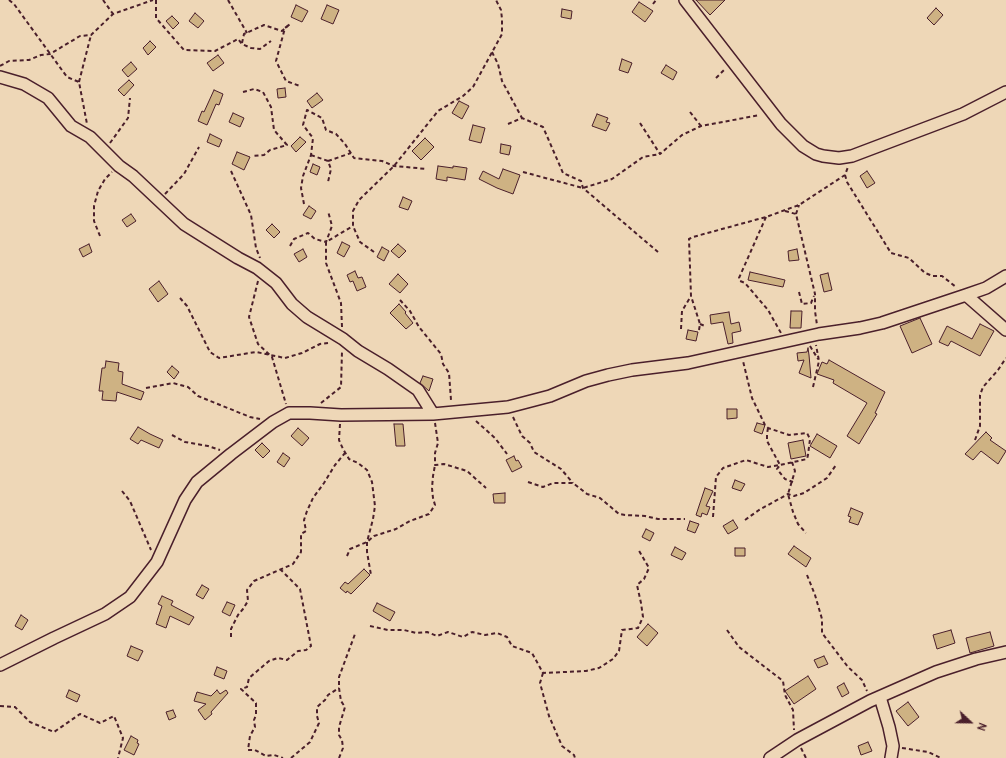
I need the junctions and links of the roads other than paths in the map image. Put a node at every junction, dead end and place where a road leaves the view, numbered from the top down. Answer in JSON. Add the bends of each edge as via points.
{"nodes":[{"id":1,"x":685,"y":0,"type":"edge"},
{"id":2,"x":0,"y":76,"type":"edge"},
{"id":3,"x":1006,"y":92,"type":"edge"},
{"id":4,"x":1006,"y":276,"type":"edge"},
{"id":5,"x":966,"y":295,"type":"junction"},
{"id":6,"x":1006,"y":330,"type":"edge"},
{"id":7,"x":433,"y":414,"type":"junction"},
{"id":8,"x":1006,"y":652,"type":"edge"},
{"id":9,"x":0,"y":665,"type":"edge"},
{"id":10,"x":875,"y":699,"type":"junction"},
{"id":11,"x":770,"y":758,"type":"edge"},
{"id":12,"x":891,"y":758,"type":"edge"}],
"edges":[{"from":1,"to":3,"type":"street","via":[[771,113],[802,146],[816,154],[832,158],[852,156],[962,114]]},
{"from":2,"to":7,"type":"street","via":[[24,84],[48,98],[71,126],[90,137],[184,224],[257,268],[276,283],[300,312],[418,390]]},
{"from":4,"to":5,"type":"street","via":[[986,288]]},
{"from":5,"to":6,"type":"street"},
{"from":5,"to":7,"type":"street","via":[[860,328],[608,375],[550,396],[508,407]]},
{"from":7,"to":9,"type":"street","via":[[289,413],[273,422],[197,482],[190,491],[156,562],[130,597],[95,620]]},
{"from":8,"to":10,"type":"street","via":[[936,672]]},
{"from":10,"to":11,"type":"street","via":[[797,740]]},
{"from":10,"to":12,"type":"street","via":[[889,727],[893,746]]}]}
